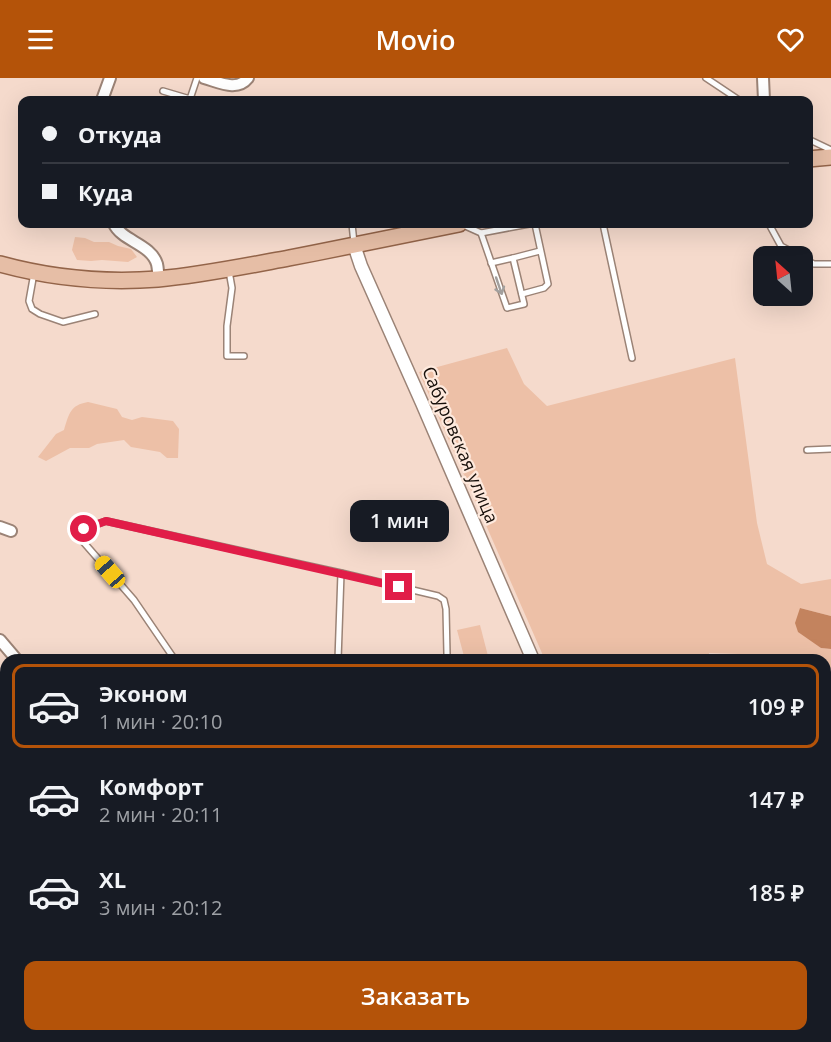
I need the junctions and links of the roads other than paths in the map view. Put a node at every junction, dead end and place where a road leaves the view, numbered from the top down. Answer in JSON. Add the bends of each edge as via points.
{"nodes":[{"id":1,"x":110,"y":78,"type":"edge"},
{"id":2,"x":197,"y":78,"type":"edge"},
{"id":3,"x":204,"y":78,"type":"edge"},
{"id":4,"x":248,"y":78,"type":"edge"},
{"id":5,"x":706,"y":78,"type":"edge"},
{"id":6,"x":763,"y":78,"type":"edge"},
{"id":7,"x":163,"y":91,"type":"dead end"},
{"id":8,"x":103,"y":96,"type":"edge"},
{"id":9,"x":180,"y":96,"type":"edge"},
{"id":10,"x":191,"y":96,"type":"edge"},
{"id":11,"x":733,"y":96,"type":"edge"},
{"id":12,"x":764,"y":96,"type":"edge"},
{"id":13,"x":813,"y":141,"type":"edge"},
{"id":14,"x":831,"y":150,"type":"edge"},
{"id":15,"x":831,"y":157,"type":"edge"},
{"id":16,"x":813,"y":159,"type":"edge"},
{"id":17,"x":116,"y":228,"type":"edge"},
{"id":18,"x":352,"y":228,"type":"edge"},
{"id":19,"x":439,"y":228,"type":"edge"},
{"id":20,"x":469,"y":228,"type":"edge"},
{"id":21,"x":508,"y":228,"type":"edge"},
{"id":22,"x":536,"y":228,"type":"edge"},
{"id":23,"x":604,"y":228,"type":"edge"},
{"id":24,"x":771,"y":228,"type":"edge"},
{"id":25,"x":481,"y":233,"type":"junction"},
{"id":26,"x":354,"y":245,"type":"junction"},
{"id":27,"x":781,"y":246,"type":"edge"},
{"id":28,"x":540,"y":252,"type":"junction"},
{"id":29,"x":513,"y":258,"type":"junction"},
{"id":30,"x":491,"y":263,"type":"junction"},
{"id":31,"x":813,"y":263,"type":"edge"},
{"id":32,"x":0,"y":264,"type":"edge"},
{"id":33,"x":831,"y":264,"type":"edge"},
{"id":34,"x":228,"y":270,"type":"junction"},
{"id":35,"x":35,"y":271,"type":"junction"},
{"id":36,"x":159,"y":279,"type":"junction"},
{"id":37,"x":522,"y":294,"type":"junction"},
{"id":38,"x":95,"y":314,"type":"dead end"},
{"id":39,"x":244,"y":356,"type":"dead end"},
{"id":40,"x":632,"y":358,"type":"dead end"},
{"id":41,"x":831,"y":449,"type":"edge"},
{"id":42,"x":807,"y":450,"type":"dead end"},
{"id":43,"x":0,"y":527,"type":"edge"},
{"id":44,"x":11,"y":531,"type":"dead end"},
{"id":45,"x":342,"y":573,"type":"junction"},
{"id":46,"x":0,"y":640,"type":"edge"},
{"id":47,"x":12,"y":654,"type":"edge"},
{"id":48,"x":171,"y":654,"type":"edge"},
{"id":49,"x":338,"y":654,"type":"edge"},
{"id":50,"x":447,"y":654,"type":"dead end"},
{"id":51,"x":530,"y":654,"type":"edge"}],
"edges":[{"from":1,"to":8,"type":"street"},
{"from":2,"to":10,"type":"lane"},
{"from":3,"to":4,"type":"street","via":[[238,86]]},
{"from":5,"to":11,"type":"lane"},
{"from":6,"to":12,"type":"street"},
{"from":7,"to":9,"type":"lane"},
{"from":13,"to":14,"type":"lane"},
{"from":15,"to":16,"type":"main road"},
{"from":17,"to":36,"type":"street","via":[[151,254]]},
{"from":18,"to":26,"type":"lane"},
{"from":19,"to":26,"type":"main road"},
{"from":20,"to":25,"type":"lane"},
{"from":21,"to":25,"type":"lane"},
{"from":22,"to":28,"type":"lane"},
{"from":23,"to":40,"type":"lane"},
{"from":24,"to":27,"type":"lane"},
{"from":25,"to":30,"type":"lane"},
{"from":26,"to":34,"type":"main road"},
{"from":26,"to":51,"type":"street","name":"Сабуровская улица"},
{"from":28,"to":29,"type":"lane"},
{"from":28,"to":37,"type":"lane","via":[[548,284]]},
{"from":29,"to":30,"type":"lane"},
{"from":29,"to":37,"type":"lane"},
{"from":30,"to":37,"type":"lane","one_way":true,"via":[[507,308],[524,304]]},
{"from":31,"to":33,"type":"lane"},
{"from":32,"to":35,"type":"main road"},
{"from":34,"to":36,"type":"main road"},
{"from":34,"to":39,"type":"lane","via":[[232,288],[227,356]]},
{"from":35,"to":36,"type":"main road","via":[[73,278]]},
{"from":35,"to":38,"type":"lane","via":[[29,301],[32,309],[63,322]]},
{"from":41,"to":42,"type":"lane"},
{"from":43,"to":44,"type":"street"},
{"from":45,"to":48,"type":"lane","via":[[106,521],[84,529],[79,537],[134,600]]},
{"from":45,"to":49,"type":"lane"},
{"from":45,"to":50,"type":"lane","via":[[444,600]]},
{"from":46,"to":47,"type":"street"}]}
